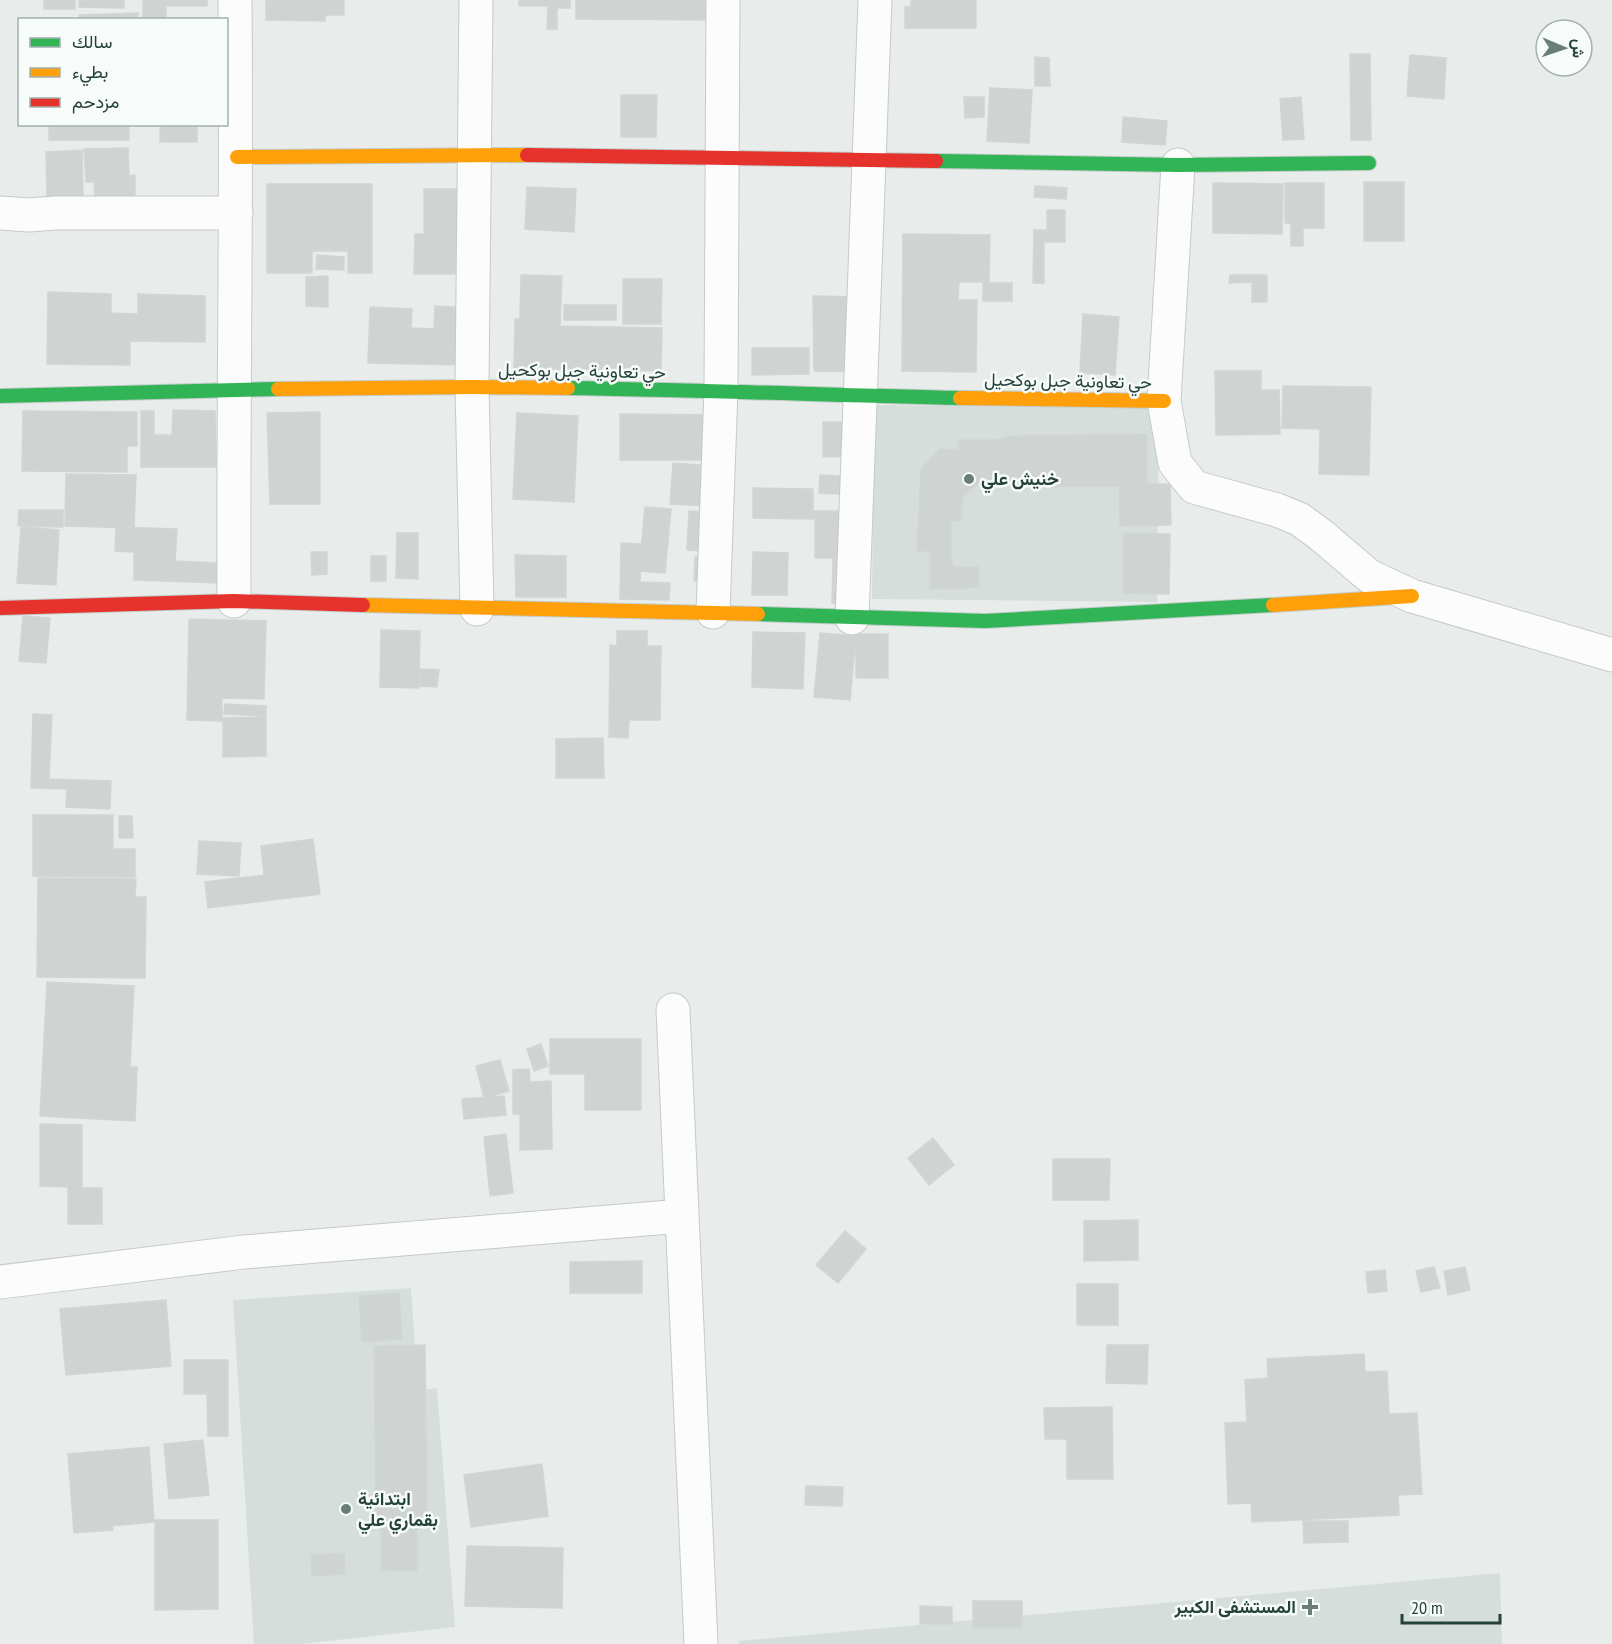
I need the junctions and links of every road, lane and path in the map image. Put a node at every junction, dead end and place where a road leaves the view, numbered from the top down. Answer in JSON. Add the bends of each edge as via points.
{"nodes":[{"id":1,"x":235,"y":0,"type":"edge"},
{"id":2,"x":476,"y":0,"type":"edge"},
{"id":3,"x":723,"y":0,"type":"edge"},
{"id":4,"x":875,"y":0,"type":"edge"},
{"id":5,"x":473,"y":154,"type":"junction"},
{"id":6,"x":237,"y":157,"type":"junction"},
{"id":7,"x":722,"y":159,"type":"junction"},
{"id":8,"x":868,"y":159,"type":"junction"},
{"id":9,"x":1369,"y":163,"type":"dead end"},
{"id":10,"x":1178,"y":165,"type":"junction"},
{"id":11,"x":0,"y":213,"type":"edge"},
{"id":12,"x":236,"y":213,"type":"junction"},
{"id":13,"x":472,"y":387,"type":"junction"},
{"id":14,"x":233,"y":390,"type":"junction"},
{"id":15,"x":721,"y":390,"type":"junction"},
{"id":16,"x":0,"y":396,"type":"edge"},
{"id":17,"x":860,"y":396,"type":"junction"},
{"id":18,"x":1164,"y":401,"type":"junction"},
{"id":19,"x":1412,"y":596,"type":"junction"},
{"id":20,"x":234,"y":601,"type":"junction"},
{"id":21,"x":0,"y":608,"type":"edge"},
{"id":22,"x":477,"y":609,"type":"junction"},
{"id":23,"x":713,"y":612,"type":"junction"},
{"id":24,"x":852,"y":618,"type":"junction"},
{"id":25,"x":1612,"y":654,"type":"edge"},
{"id":26,"x":673,"y":1010,"type":"dead end"},
{"id":27,"x":682,"y":1216,"type":"junction"},
{"id":28,"x":0,"y":1282,"type":"edge"},
{"id":29,"x":701,"y":1644,"type":"edge"}],
"edges":[{"from":1,"to":6,"type":"street"},
{"from":2,"to":5,"type":"street"},
{"from":3,"to":7,"type":"street"},
{"from":4,"to":8,"type":"street"},
{"from":5,"to":6,"type":"street"},
{"from":5,"to":7,"type":"street"},
{"from":5,"to":13,"type":"street"},
{"from":6,"to":12,"type":"street"},
{"from":7,"to":8,"type":"street"},
{"from":7,"to":15,"type":"street"},
{"from":8,"to":10,"type":"street"},
{"from":8,"to":17,"type":"street"},
{"from":9,"to":10,"type":"street"},
{"from":10,"to":18,"type":"street"},
{"from":11,"to":12,"type":"street"},
{"from":12,"to":14,"type":"street"},
{"from":13,"to":14,"type":"street","name":"حي تعاونية جبل بوكحيل"},
{"from":13,"to":15,"type":"street","name":"حي تعاونية جبل بوكحيل"},
{"from":13,"to":22,"type":"street"},
{"from":14,"to":16,"type":"street","name":"حي تعاونية جبل بوكحيل"},
{"from":14,"to":20,"type":"street"},
{"from":15,"to":17,"type":"street","name":"حي تعاونية جبل بوكحيل"},
{"from":15,"to":23,"type":"street"},
{"from":17,"to":18,"type":"street","name":"حي تعاونية جبل بوكحيل"},
{"from":17,"to":24,"type":"street"},
{"from":18,"to":19,"type":"street","via":[[1175,464],[1194,487],[1299,519],[1369,576]]},
{"from":19,"to":24,"type":"street","via":[[997,621]]},
{"from":19,"to":25,"type":"street"},
{"from":20,"to":21,"type":"street"},
{"from":20,"to":22,"type":"street"},
{"from":22,"to":23,"type":"street"},
{"from":23,"to":24,"type":"street"},
{"from":26,"to":27,"type":"street"},
{"from":27,"to":28,"type":"street","via":[[244,1252]]},
{"from":27,"to":29,"type":"street"}]}
